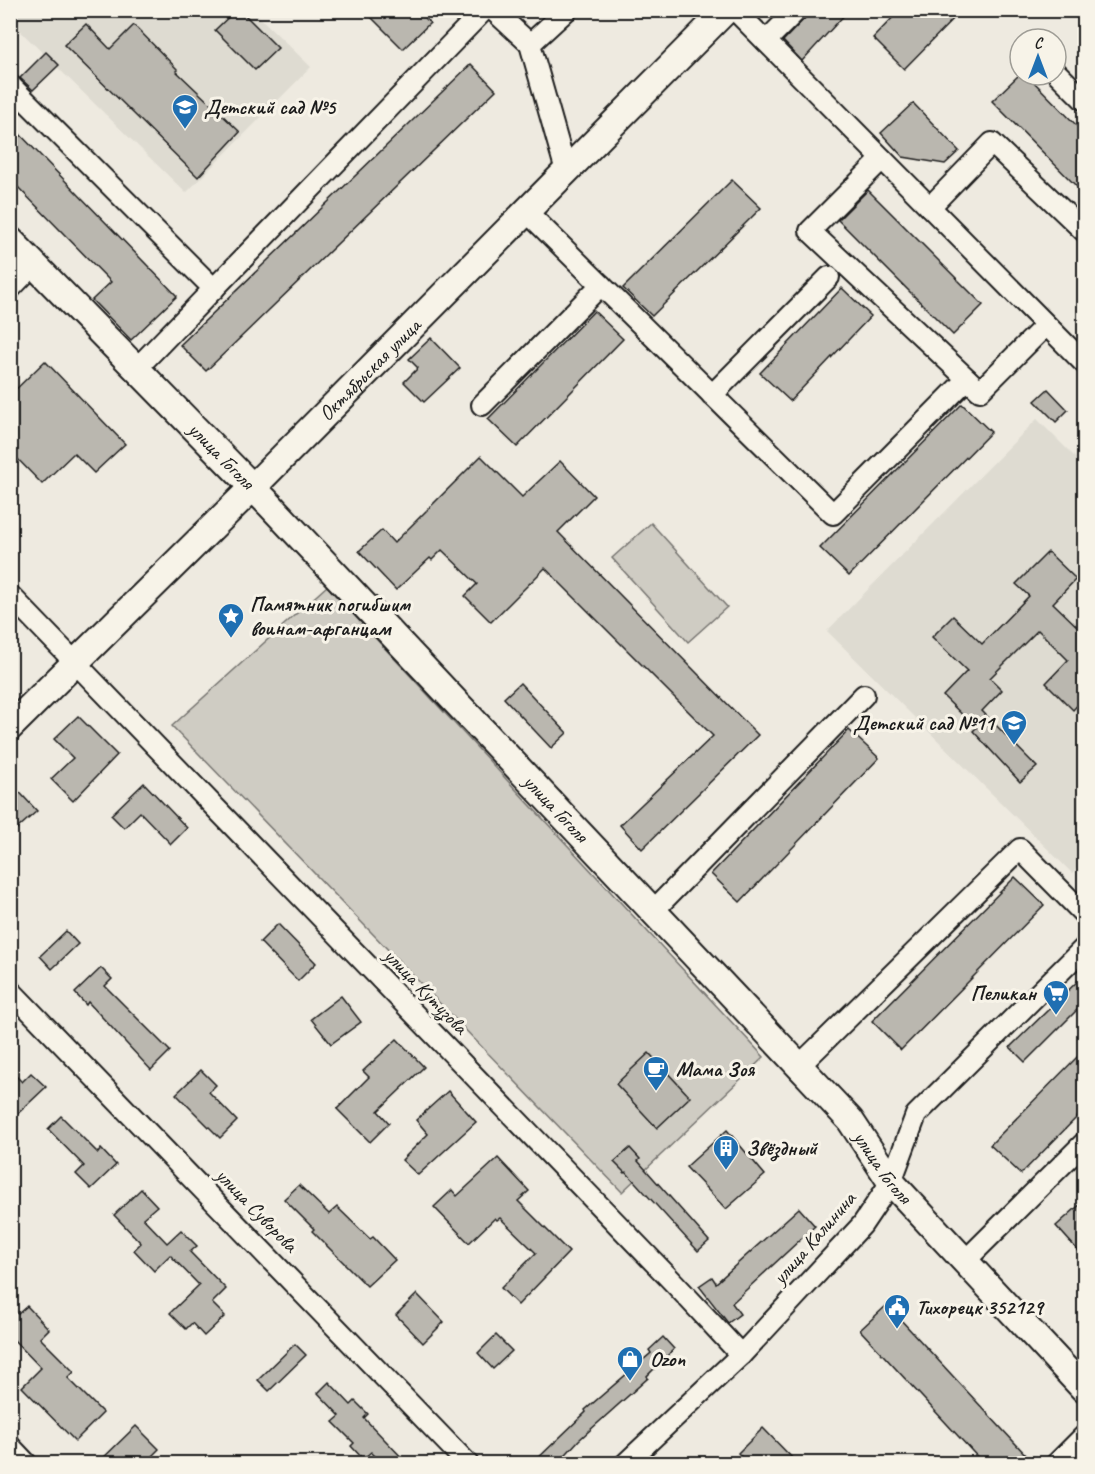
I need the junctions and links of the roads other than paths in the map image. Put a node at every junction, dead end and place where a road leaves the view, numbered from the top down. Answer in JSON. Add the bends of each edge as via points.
{"nodes":[{"id":1,"x":484,"y":10,"type":"edge"},
{"id":2,"x":494,"y":10,"type":"edge"},
{"id":3,"x":567,"y":10,"type":"edge"},
{"id":4,"x":726,"y":10,"type":"edge"},
{"id":5,"x":735,"y":10,"type":"edge"},
{"id":6,"x":797,"y":10,"type":"edge"},
{"id":7,"x":766,"y":41,"type":"junction"},
{"id":8,"x":530,"y":44,"type":"junction"},
{"id":9,"x":1068,"y":84,"type":"edge"},
{"id":10,"x":10,"y":85,"type":"edge"},
{"id":11,"x":1084,"y":100,"type":"edge"},
{"id":12,"x":882,"y":159,"type":"junction"},
{"id":13,"x":566,"y":171,"type":"junction"},
{"id":14,"x":930,"y":207,"type":"junction"},
{"id":15,"x":526,"y":212,"type":"junction"},
{"id":16,"x":1084,"y":231,"type":"edge"},
{"id":17,"x":10,"y":240,"type":"edge"},
{"id":18,"x":34,"y":264,"type":"junction"},
{"id":19,"x":829,"y":277,"type":"dead end"},
{"id":20,"x":601,"y":285,"type":"junction"},
{"id":21,"x":10,"y":289,"type":"edge"},
{"id":22,"x":214,"y":289,"type":"junction"},
{"id":23,"x":1047,"y":325,"type":"junction"},
{"id":24,"x":1084,"y":363,"type":"edge"},
{"id":25,"x":137,"y":369,"type":"junction"},
{"id":26,"x":967,"y":379,"type":"junction"},
{"id":27,"x":712,"y":395,"type":"junction"},
{"id":28,"x":482,"y":405,"type":"dead end"},
{"id":29,"x":253,"y":487,"type":"junction"},
{"id":30,"x":10,"y":595,"type":"edge"},
{"id":31,"x":75,"y":663,"type":"junction"},
{"id":32,"x":864,"y":695,"type":"dead end"},
{"id":33,"x":10,"y":727,"type":"edge"},
{"id":34,"x":653,"y":911,"type":"junction"},
{"id":35,"x":1084,"y":914,"type":"edge"},
{"id":36,"x":1084,"y":948,"type":"edge"},
{"id":37,"x":10,"y":990,"type":"edge"},
{"id":38,"x":800,"y":1066,"type":"junction"},
{"id":39,"x":1084,"y":1143,"type":"edge"},
{"id":40,"x":891,"y":1182,"type":"junction"},
{"id":41,"x":965,"y":1261,"type":"junction"},
{"id":42,"x":741,"y":1355,"type":"junction"},
{"id":43,"x":1084,"y":1389,"type":"edge"},
{"id":44,"x":1084,"y":1436,"type":"edge"},
{"id":45,"x":10,"y":1446,"type":"edge"},
{"id":46,"x":27,"y":1464,"type":"edge"},
{"id":47,"x":468,"y":1464,"type":"edge"},
{"id":48,"x":625,"y":1464,"type":"edge"},
{"id":49,"x":1056,"y":1464,"type":"edge"}],
"edges":[{"from":1,"to":22,"type":"street"},
{"from":2,"to":8,"type":"street"},
{"from":3,"to":8,"type":"street"},
{"from":4,"to":13,"type":"main road","name":"Октябрьская улица"},
{"from":5,"to":7,"type":"street"},
{"from":6,"to":7,"type":"street"},
{"from":7,"to":12,"type":"street"},
{"from":8,"to":13,"type":"street"},
{"from":9,"to":11,"type":"street"},
{"from":10,"to":22,"type":"street"},
{"from":12,"to":14,"type":"street"},
{"from":12,"to":26,"type":"street","via":[[810,231]]},
{"from":13,"to":15,"type":"main road","name":"Октябрьская улица"},
{"from":14,"to":16,"type":"street","via":[[992,143]]},
{"from":14,"to":23,"type":"street"},
{"from":15,"to":20,"type":"street"},
{"from":15,"to":29,"type":"main road","name":"Октябрьская улица"},
{"from":17,"to":18,"type":"main road","name":"улица Гоголя"},
{"from":18,"to":21,"type":"street"},
{"from":18,"to":25,"type":"main road","name":"улица Гоголя"},
{"from":19,"to":27,"type":"street"},
{"from":20,"to":27,"type":"street"},
{"from":20,"to":28,"type":"street"},
{"from":22,"to":25,"type":"street"},
{"from":23,"to":24,"type":"street"},
{"from":23,"to":26,"type":"street","via":[[980,391]]},
{"from":25,"to":29,"type":"main road","name":"улица Гоголя"},
{"from":26,"to":27,"type":"street","via":[[833,514]]},
{"from":29,"to":31,"type":"main road","name":"Октябрьская улица"},
{"from":29,"to":34,"type":"main road","name":"улица Гоголя"},
{"from":30,"to":31,"type":"street","name":"улица Кутузова"},
{"from":31,"to":33,"type":"main road","name":"Октябрьская улица"},
{"from":31,"to":42,"type":"street","name":"улица Кутузова"},
{"from":32,"to":34,"type":"street"},
{"from":34,"to":38,"type":"main road","name":"улица Гоголя"},
{"from":35,"to":38,"type":"street","via":[[1020,849]]},
{"from":36,"to":40,"type":"street","name":"улица Калинина","via":[[916,1115]]},
{"from":37,"to":47,"type":"street","name":"улица Суворова"},
{"from":38,"to":40,"type":"main road","name":"улица Гоголя","via":[[850,1120]]},
{"from":39,"to":41,"type":"street"},
{"from":40,"to":41,"type":"main road","name":"улица Гоголя"},
{"from":40,"to":42,"type":"street","name":"улица Калинина","via":[[862,1225]]},
{"from":41,"to":43,"type":"main road","name":"улица Гоголя"},
{"from":42,"to":48,"type":"street","name":"улица Калинина"},
{"from":44,"to":49,"type":"street"},
{"from":45,"to":46,"type":"street"}]}
